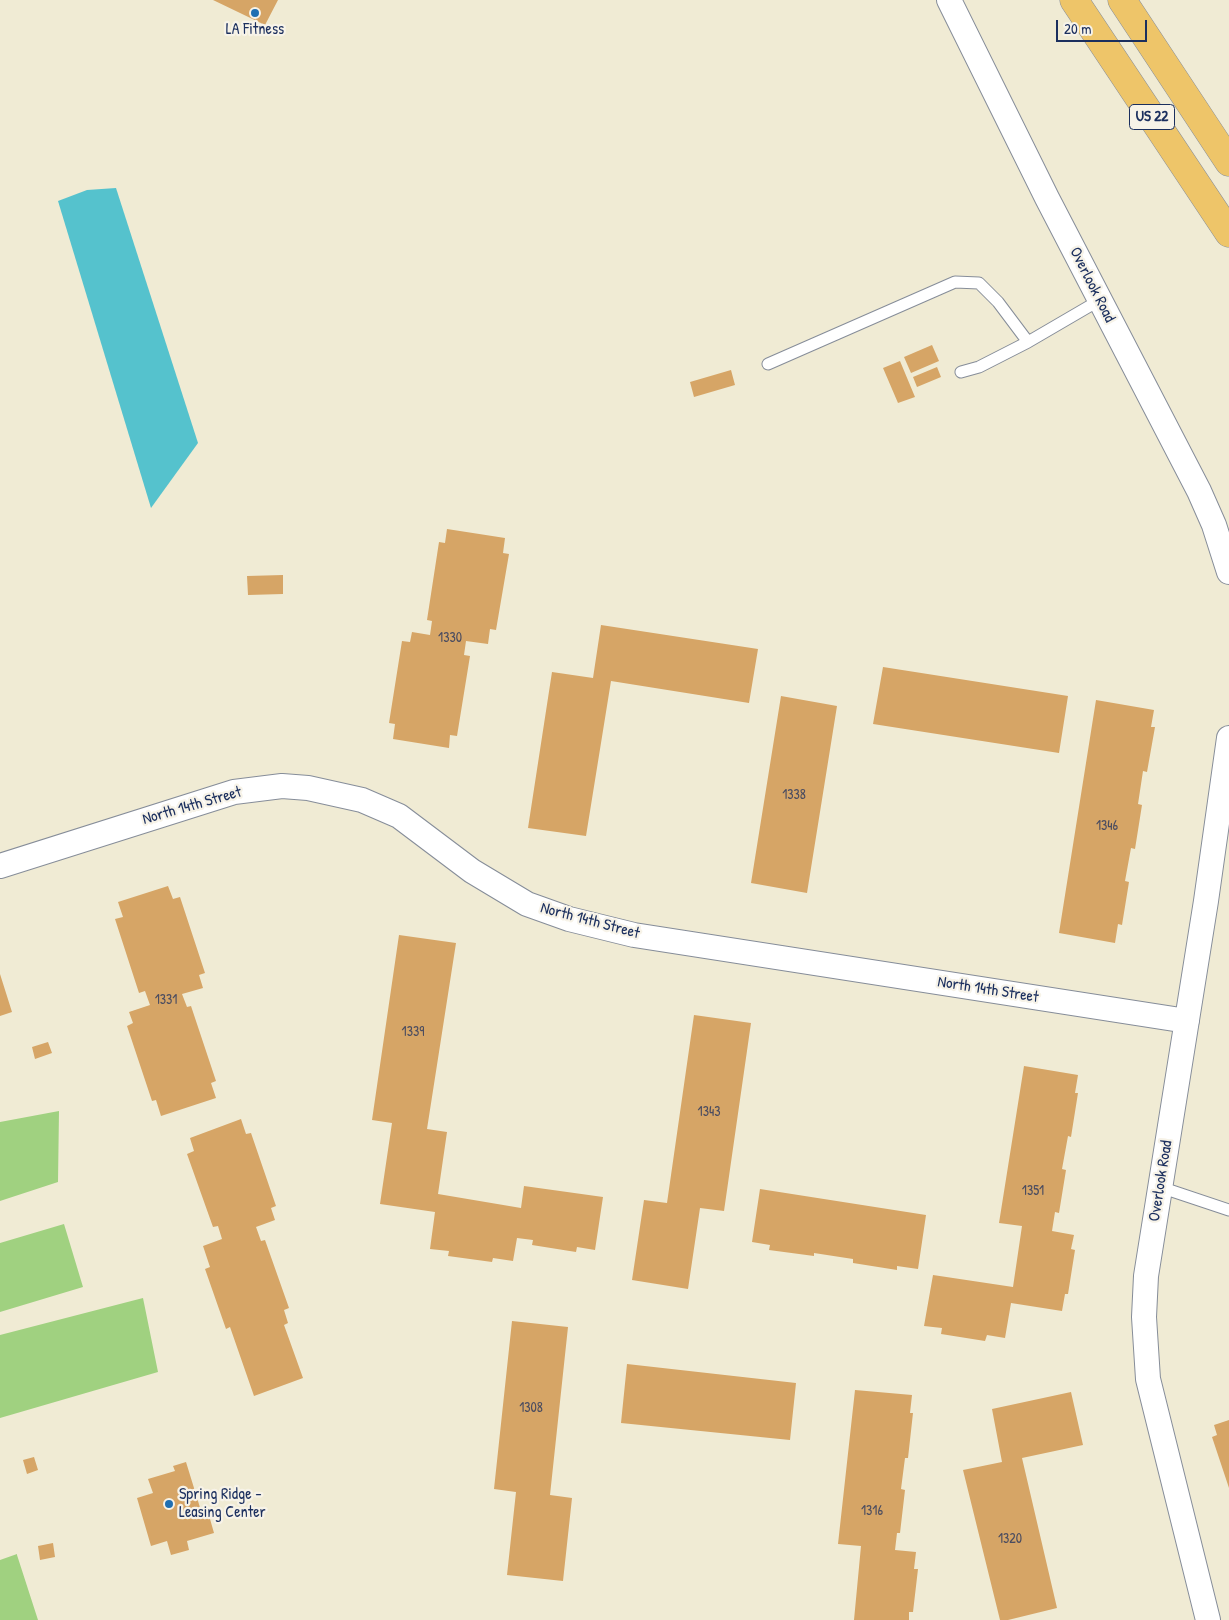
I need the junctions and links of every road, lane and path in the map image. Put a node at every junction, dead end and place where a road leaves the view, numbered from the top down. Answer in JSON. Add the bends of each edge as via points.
{"nodes":[{"id":1,"x":949,"y":0,"type":"edge"},
{"id":2,"x":1074,"y":0,"type":"edge"},
{"id":3,"x":1122,"y":0,"type":"edge"},
{"id":4,"x":1135,"y":0,"type":"edge"},
{"id":5,"x":1158,"y":54,"type":"junction"},
{"id":6,"x":1229,"y":162,"type":"edge"},
{"id":7,"x":1229,"y":234,"type":"edge"},
{"id":8,"x":1100,"y":300,"type":"junction"},
{"id":9,"x":1028,"y":342,"type":"junction"},
{"id":10,"x":768,"y":364,"type":"dead end"},
{"id":11,"x":961,"y":372,"type":"dead end"},
{"id":12,"x":1229,"y":572,"type":"edge"},
{"id":13,"x":1229,"y":738,"type":"edge"},
{"id":14,"x":0,"y":866,"type":"edge"},
{"id":15,"x":1187,"y":1021,"type":"junction"},
{"id":16,"x":1160,"y":1187,"type":"junction"},
{"id":17,"x":1229,"y":1210,"type":"edge"},
{"id":18,"x":1208,"y":1620,"type":"edge"}],
"edges":[{"from":1,"to":8,"type":"street","name":"Overlook Road"},
{"from":2,"to":7,"type":"highway","number":"US 22"},
{"from":3,"to":5,"type":"highway","number":"US 22"},
{"from":4,"to":5,"type":"highway"},
{"from":5,"to":6,"type":"highway","number":"US 22"},
{"from":8,"to":9,"type":"lane"},
{"from":8,"to":12,"type":"street","name":"Overlook Road","via":[[1200,491]]},
{"from":9,"to":10,"type":"lane","via":[[979,283],[955,282]]},
{"from":9,"to":11,"type":"lane","via":[[979,367]]},
{"from":13,"to":15,"type":"street","name":"Overlook Road"},
{"from":14,"to":15,"type":"street","name":"North 14th Street","via":[[234,792],[282,786],[308,788],[362,800],[399,816],[472,871],[527,904],[569,919],[634,936]]},
{"from":15,"to":16,"type":"street","name":"Overlook Road"},
{"from":16,"to":17,"type":"lane"},
{"from":16,"to":18,"type":"street","name":"Overlook Road","via":[[1146,1276],[1144,1317],[1148,1379]]}]}
